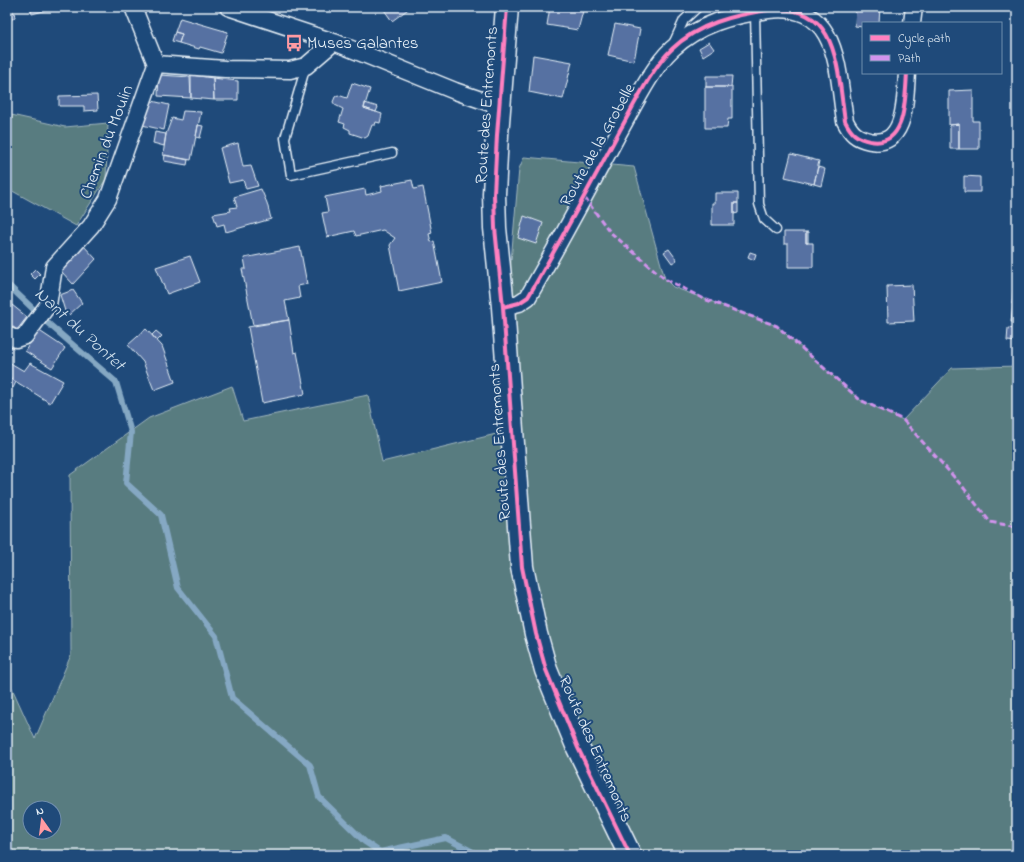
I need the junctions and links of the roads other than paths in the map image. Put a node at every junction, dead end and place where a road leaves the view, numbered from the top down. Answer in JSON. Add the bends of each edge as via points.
{"nodes":[{"id":1,"x":133,"y":7,"type":"edge"},
{"id":2,"x":228,"y":7,"type":"edge"},
{"id":3,"x":508,"y":7,"type":"edge"},
{"id":4,"x":698,"y":7,"type":"edge"},
{"id":5,"x":914,"y":7,"type":"edge"},
{"id":6,"x":755,"y":12,"type":"junction"},
{"id":7,"x":912,"y":22,"type":"edge"},
{"id":8,"x":334,"y":42,"type":"junction"},
{"id":9,"x":670,"y":50,"type":"junction"},
{"id":10,"x":156,"y":64,"type":"junction"},
{"id":11,"x":306,"y":66,"type":"junction"},
{"id":12,"x":907,"y":74,"type":"edge"},
{"id":13,"x":499,"y":104,"type":"junction"},
{"id":14,"x":392,"y":153,"type":"dead end"},
{"id":15,"x":776,"y":230,"type":"dead end"},
{"id":16,"x":503,"y":307,"type":"junction"},
{"id":17,"x":7,"y":335,"type":"edge"},
{"id":18,"x":630,"y":855,"type":"edge"}],
"edges":[{"from":1,"to":10,"type":"street"},
{"from":2,"to":8,"type":"street"},
{"from":3,"to":13,"type":"main road","name":"Route des Entremonts"},
{"from":4,"to":9,"type":"lane","via":[[684,20]]},
{"from":5,"to":7,"type":"street"},
{"from":6,"to":9,"type":"street","name":"Route de la Grobelle","via":[[728,18],[705,27]]},
{"from":6,"to":12,"type":"street","name":"Route de la Grobelle","via":[[799,12],[812,16],[818,22],[830,40],[845,121],[851,133],[860,138],[880,141],[887,140],[895,134],[903,115]]},
{"from":6,"to":15,"type":"lane","via":[[758,204],[764,219]]},
{"from":8,"to":11,"type":"street"},
{"from":8,"to":13,"type":"street","via":[[455,91]]},
{"from":9,"to":16,"type":"street","name":"Route de la Grobelle","via":[[643,89],[528,297]]},
{"from":10,"to":11,"type":"street","via":[[290,70]]},
{"from":10,"to":17,"type":"street","name":"Chemin du Moulin","via":[[108,199],[91,226],[54,267],[48,305],[34,325],[25,336],[16,339]]},
{"from":11,"to":14,"type":"lane","via":[[285,138],[291,175]]},
{"from":13,"to":16,"type":"main road","name":"Route des Entremonts","via":[[494,201]]},
{"from":16,"to":18,"type":"main road","name":"Route des Entremonts","via":[[522,567],[536,634],[546,670],[578,748]]}]}
